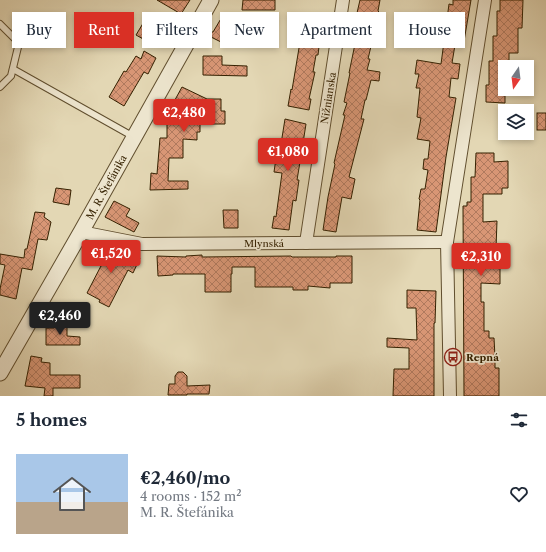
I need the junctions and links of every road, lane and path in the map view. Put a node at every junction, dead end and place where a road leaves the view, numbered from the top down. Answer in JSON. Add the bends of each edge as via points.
{"nodes":[{"id":1,"x":211,"y":0,"type":"edge"},
{"id":2,"x":342,"y":0,"type":"edge"},
{"id":3,"x":485,"y":0,"type":"edge"},
{"id":4,"x":0,"y":24,"type":"edge"},
{"id":5,"x":13,"y":69,"type":"junction"},
{"id":6,"x":0,"y":87,"type":"edge"},
{"id":7,"x":134,"y":137,"type":"junction"},
{"id":8,"x":81,"y":232,"type":"junction"},
{"id":9,"x":448,"y":242,"type":"junction"},
{"id":10,"x":306,"y":243,"type":"junction"},
{"id":11,"x":0,"y":373,"type":"edge"},
{"id":12,"x":450,"y":396,"type":"edge"}],
"edges":[{"from":1,"to":7,"type":"street","name":"M. R. Štefánika"},
{"from":2,"to":10,"type":"street","name":"Nižnianska"},
{"from":3,"to":9,"type":"street"},
{"from":4,"to":5,"type":"lane","via":[[19,42]]},
{"from":5,"to":6,"type":"lane","via":[[11,76]]},
{"from":5,"to":7,"type":"lane"},
{"from":7,"to":8,"type":"street","name":"M. R. Štefánika"},
{"from":8,"to":10,"type":"street","name":"Mlynská","via":[[142,244]]},
{"from":8,"to":11,"type":"street","name":"M. R. Štefánika"},
{"from":9,"to":10,"type":"street","name":"Mlynská"},
{"from":9,"to":12,"type":"street"}]}
